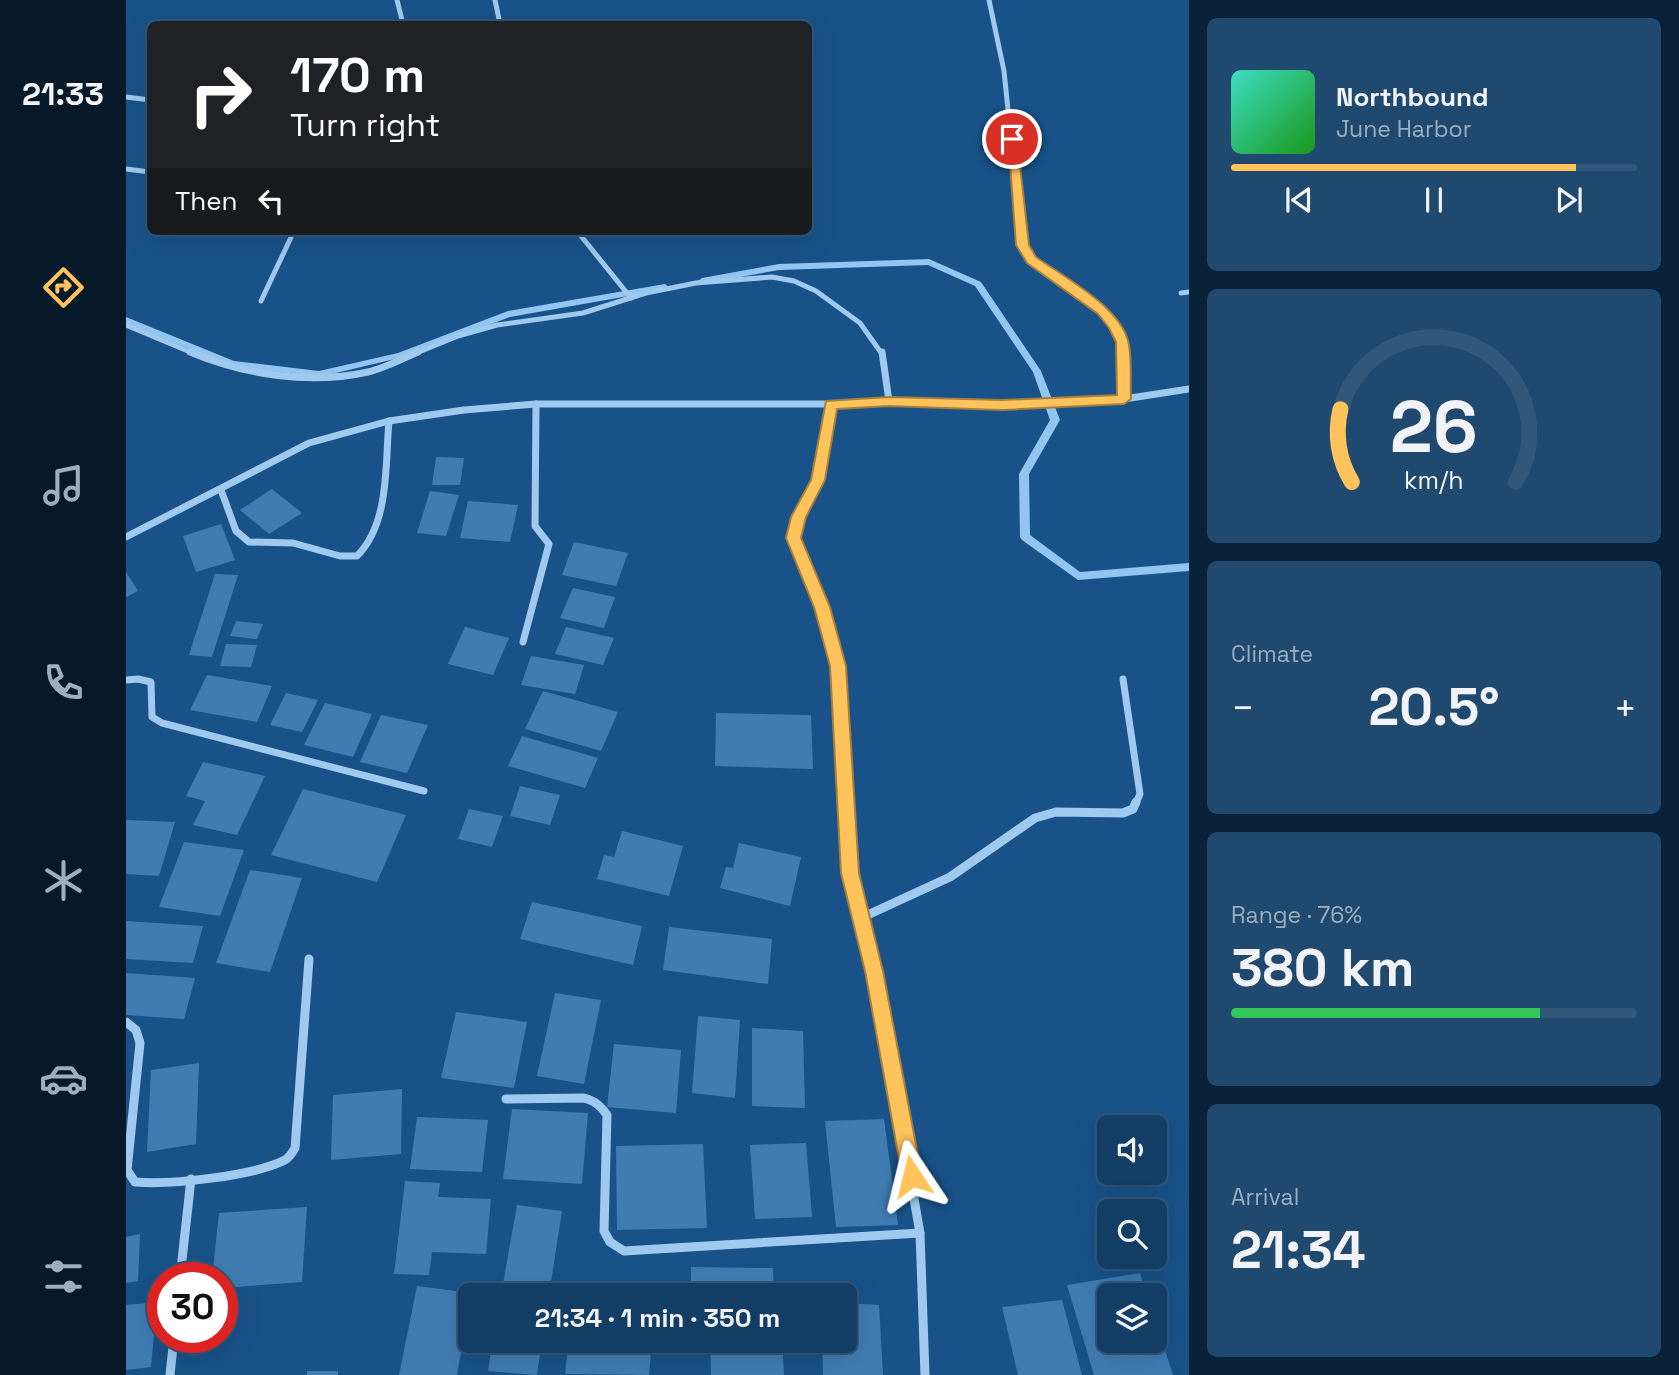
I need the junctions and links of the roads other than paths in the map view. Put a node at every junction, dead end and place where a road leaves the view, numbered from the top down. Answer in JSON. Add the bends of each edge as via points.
{"nodes":[{"id":1,"x":397,"y":0,"type":"edge"},
{"id":2,"x":495,"y":0,"type":"edge"},
{"id":3,"x":989,"y":0,"type":"edge"},
{"id":4,"x":402,"y":21,"type":"edge"},
{"id":5,"x":499,"y":21,"type":"edge"},
{"id":6,"x":126,"y":97,"type":"edge"},
{"id":7,"x":147,"y":100,"type":"edge"},
{"id":8,"x":126,"y":169,"type":"edge"},
{"id":9,"x":147,"y":172,"type":"edge"},
{"id":10,"x":292,"y":235,"type":"edge"},
{"id":11,"x":580,"y":235,"type":"edge"},
{"id":12,"x":1189,"y":292,"type":"edge"},
{"id":13,"x":1181,"y":293,"type":"dead end"},
{"id":14,"x":630,"y":296,"type":"junction"},
{"id":15,"x":261,"y":301,"type":"dead end"},
{"id":16,"x":126,"y":325,"type":"edge"},
{"id":17,"x":1189,"y":389,"type":"edge"},
{"id":18,"x":1124,"y":399,"type":"junction"},
{"id":19,"x":889,"y":401,"type":"junction"},
{"id":20,"x":536,"y":404,"type":"junction"},
{"id":21,"x":831,"y":404,"type":"junction"},
{"id":22,"x":389,"y":421,"type":"junction"},
{"id":23,"x":221,"y":490,"type":"junction"},
{"id":24,"x":126,"y":537,"type":"edge"},
{"id":25,"x":523,"y":642,"type":"dead end"},
{"id":26,"x":1122,"y":679,"type":"dead end"},
{"id":27,"x":126,"y":680,"type":"edge"},
{"id":28,"x":424,"y":791,"type":"dead end"},
{"id":29,"x":861,"y":918,"type":"junction"},
{"id":30,"x":309,"y":959,"type":"dead end"},
{"id":31,"x":126,"y":1022,"type":"edge"},
{"id":32,"x":506,"y":1099,"type":"dead end"},
{"id":33,"x":191,"y":1179,"type":"junction"},
{"id":34,"x":920,"y":1233,"type":"junction"},
{"id":35,"x":182,"y":1262,"type":"edge"},
{"id":36,"x":172,"y":1353,"type":"edge"},
{"id":37,"x":170,"y":1375,"type":"edge"},
{"id":38,"x":925,"y":1375,"type":"edge"}],
"edges":[{"from":1,"to":4,"type":"street"},
{"from":2,"to":5,"type":"street"},
{"from":3,"to":18,"type":"street","via":[[1004,71],[1022,245],[1031,260],[1103,311],[1114,326],[1122,342]]},
{"from":6,"to":7,"type":"street"},
{"from":8,"to":9,"type":"street"},
{"from":10,"to":15,"type":"street"},
{"from":11,"to":14,"type":"street"},
{"from":12,"to":13,"type":"street"},
{"from":14,"to":16,"type":"street","via":[[583,313],[473,331],[369,372],[310,379],[237,368]]},
{"from":14,"to":19,"type":"street","via":[[725,279],[772,276],[794,281],[860,323],[882,352]]},
{"from":17,"to":18,"type":"street"},
{"from":18,"to":19,"type":"street","via":[[1002,405]]},
{"from":19,"to":21,"type":"street"},
{"from":20,"to":21,"type":"street"},
{"from":20,"to":22,"type":"street"},
{"from":20,"to":25,"type":"street","via":[[535,526],[549,544]]},
{"from":21,"to":29,"type":"street","via":[[818,480],[794,538],[822,607],[838,666],[850,873]]},
{"from":22,"to":23,"type":"street","via":[[309,443]]},
{"from":22,"to":23,"type":"street","via":[[379,514],[370,543],[357,556],[342,557],[291,542],[244,540]]},
{"from":23,"to":24,"type":"street"},
{"from":26,"to":29,"type":"street","via":[[1140,794],[1133,809],[1123,813],[1056,812],[1035,818],[950,877]]},
{"from":27,"to":28,"type":"street","via":[[151,681],[152,717],[162,723]]},
{"from":29,"to":34,"type":"street","via":[[887,1033]]},
{"from":30,"to":33,"type":"street","via":[[294,1152],[277,1163]]},
{"from":31,"to":33,"type":"street","via":[[134,1026],[140,1043],[127,1170],[135,1182],[143,1184]]},
{"from":32,"to":34,"type":"street","via":[[584,1098],[601,1107],[607,1115],[604,1231],[610,1242],[624,1251]]},
{"from":33,"to":35,"type":"street"},
{"from":34,"to":38,"type":"street"},
{"from":36,"to":37,"type":"street"}]}
